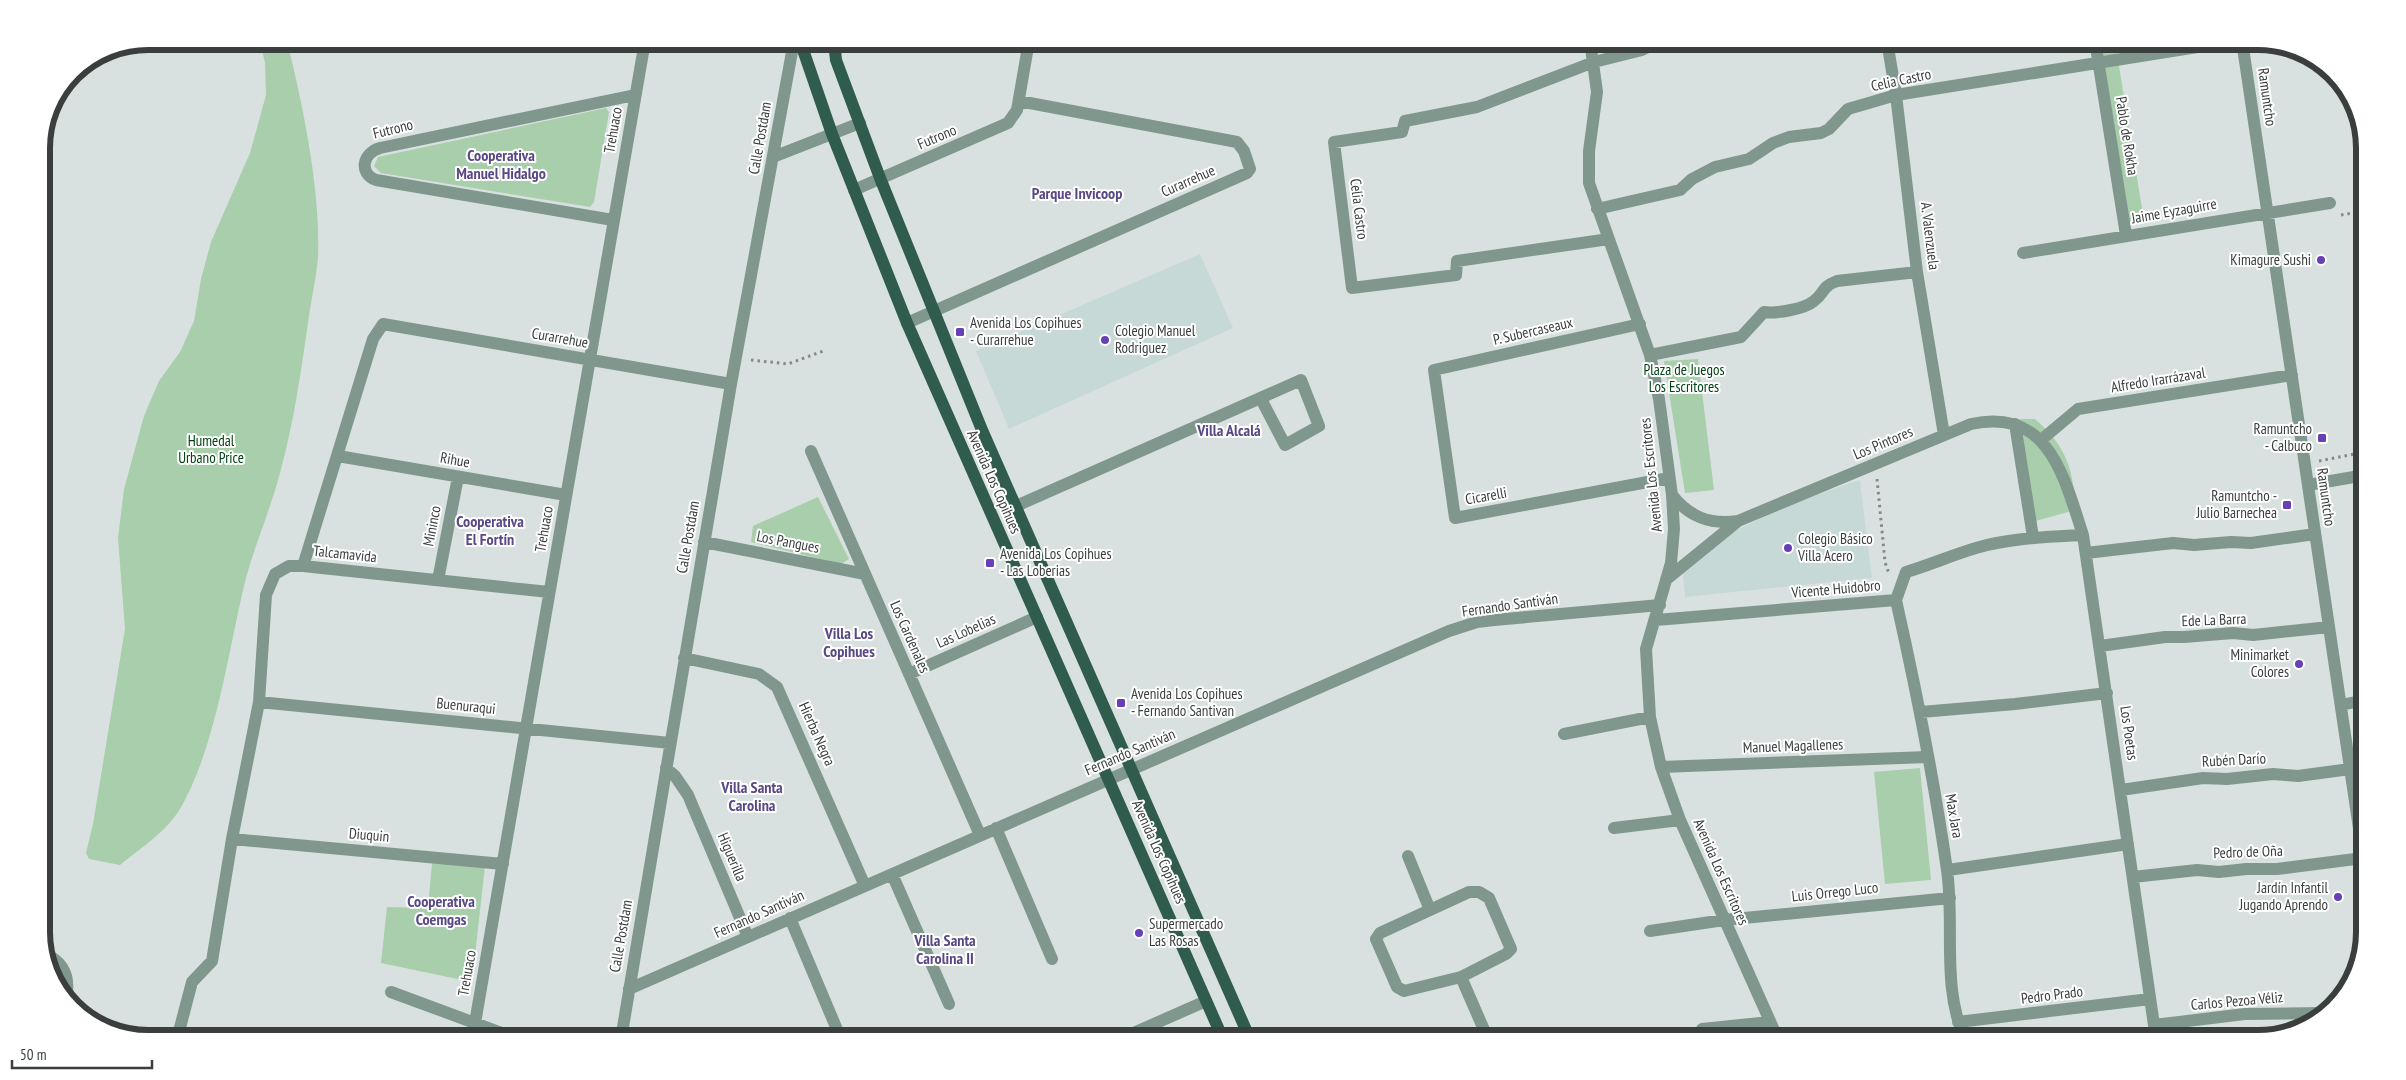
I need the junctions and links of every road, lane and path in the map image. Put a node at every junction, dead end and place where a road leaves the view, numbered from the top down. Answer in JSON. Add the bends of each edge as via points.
{"nodes":[{"id":1,"x":643,"y":50,"type":"edge"},
{"id":2,"x":792,"y":50,"type":"edge"},
{"id":3,"x":803,"y":50,"type":"edge"},
{"id":4,"x":835,"y":50,"type":"edge"},
{"id":5,"x":1028,"y":50,"type":"edge"},
{"id":6,"x":1592,"y":50,"type":"edge"},
{"id":7,"x":1642,"y":50,"type":"edge"},
{"id":8,"x":1888,"y":50,"type":"edge"},
{"id":9,"x":2096,"y":50,"type":"edge"},
{"id":10,"x":2179,"y":50,"type":"edge"},
{"id":11,"x":2243,"y":50,"type":"edge"},
{"id":12,"x":1594,"y":62,"type":"junction"},
{"id":13,"x":2098,"y":63,"type":"junction"},
{"id":14,"x":635,"y":95,"type":"junction"},
{"id":15,"x":1896,"y":95,"type":"junction"},
{"id":16,"x":1019,"y":101,"type":"junction"},
{"id":17,"x":860,"y":123,"type":"junction"},
{"id":18,"x":832,"y":134,"type":"junction"},
{"id":19,"x":773,"y":157,"type":"junction"},
{"id":20,"x":880,"y":178,"type":"junction"},
{"id":21,"x":854,"y":190,"type":"junction"},
{"id":22,"x":2330,"y":203,"type":"dead end"},
{"id":23,"x":1597,"y":210,"type":"junction"},
{"id":24,"x":2268,"y":212,"type":"junction"},
{"id":25,"x":613,"y":220,"type":"junction"},
{"id":26,"x":2126,"y":236,"type":"junction"},
{"id":27,"x":1609,"y":239,"type":"junction"},
{"id":28,"x":2023,"y":253,"type":"dead end"},
{"id":29,"x":1918,"y":272,"type":"junction"},
{"id":30,"x":934,"y":312,"type":"junction"},
{"id":31,"x":907,"y":323,"type":"junction"},
{"id":32,"x":384,"y":324,"type":"joint"},
{"id":33,"x":1640,"y":324,"type":"junction"},
{"id":34,"x":826,"y":350,"type":"dead end"},
{"id":35,"x":1650,"y":355,"type":"junction"},
{"id":36,"x":589,"y":359,"type":"junction"},
{"id":37,"x":735,"y":359,"type":"junction"},
{"id":38,"x":1434,"y":370,"type":"joint"},
{"id":39,"x":2292,"y":375,"type":"junction"},
{"id":40,"x":731,"y":384,"type":"junction"},
{"id":41,"x":1261,"y":399,"type":"junction"},
{"id":42,"x":2015,"y":424,"type":"junction"},
{"id":43,"x":1944,"y":435,"type":"junction"},
{"id":44,"x":2041,"y":440,"type":"junction"},
{"id":45,"x":811,"y":451,"type":"dead end"},
{"id":46,"x":2356,"y":454,"type":"edge"},
{"id":47,"x":338,"y":456,"type":"junction"},
{"id":48,"x":1875,"y":464,"type":"junction"},
{"id":49,"x":2305,"y":464,"type":"junction"},
{"id":50,"x":458,"y":477,"type":"junction"},
{"id":51,"x":2356,"y":477,"type":"edge"},
{"id":52,"x":1669,"y":478,"type":"junction"},
{"id":53,"x":2308,"y":485,"type":"junction"},
{"id":54,"x":566,"y":495,"type":"junction"},
{"id":55,"x":1672,"y":495,"type":"junction"},
{"id":56,"x":1016,"y":506,"type":"junction"},
{"id":57,"x":1738,"y":521,"type":"junction"},
{"id":58,"x":2315,"y":534,"type":"junction"},
{"id":59,"x":2083,"y":535,"type":"junction"},
{"id":60,"x":2033,"y":537,"type":"junction"},
{"id":61,"x":704,"y":542,"type":"junction"},
{"id":62,"x":2086,"y":553,"type":"junction"},
{"id":63,"x":303,"y":566,"type":"junction"},
{"id":64,"x":864,"y":574,"type":"junction"},
{"id":65,"x":1668,"y":578,"type":"junction"},
{"id":66,"x":438,"y":580,"type":"junction"},
{"id":67,"x":550,"y":592,"type":"junction"},
{"id":68,"x":1896,"y":600,"type":"junction"},
{"id":69,"x":1660,"y":605,"type":"junction"},
{"id":70,"x":1037,"y":617,"type":"junction"},
{"id":71,"x":1656,"y":620,"type":"junction"},
{"id":72,"x":2329,"y":627,"type":"junction"},
{"id":73,"x":2100,"y":646,"type":"junction"},
{"id":74,"x":684,"y":658,"type":"junction"},
{"id":75,"x":908,"y":674,"type":"junction"},
{"id":76,"x":2107,"y":693,"type":"junction"},
{"id":77,"x":259,"y":702,"type":"junction"},
{"id":78,"x":2356,"y":702,"type":"edge"},
{"id":79,"x":2340,"y":705,"type":"junction"},
{"id":80,"x":1921,"y":712,"type":"junction"},
{"id":81,"x":1650,"y":717,"type":"junction"},
{"id":82,"x":527,"y":728,"type":"junction"},
{"id":83,"x":1564,"y":734,"type":"dead end"},
{"id":84,"x":670,"y":743,"type":"junction"},
{"id":85,"x":1928,"y":757,"type":"junction"},
{"id":86,"x":1660,"y":766,"type":"junction"},
{"id":87,"x":666,"y":768,"type":"junction"},
{"id":88,"x":2350,"y":769,"type":"junction"},
{"id":89,"x":1130,"y":770,"type":"junction"},
{"id":90,"x":1109,"y":779,"type":"junction"},
{"id":91,"x":2120,"y":790,"type":"junction"},
{"id":92,"x":2356,"y":809,"type":"edge"},
{"id":93,"x":1680,"y":820,"type":"junction"},
{"id":94,"x":996,"y":828,"type":"junction"},
{"id":95,"x":1614,"y":828,"type":"dead end"},
{"id":96,"x":980,"y":835,"type":"junction"},
{"id":97,"x":232,"y":839,"type":"junction"},
{"id":98,"x":2128,"y":844,"type":"junction"},
{"id":99,"x":1408,"y":856,"type":"dead end"},
{"id":100,"x":503,"y":864,"type":"junction"},
{"id":101,"x":2356,"y":864,"type":"edge"},
{"id":102,"x":1948,"y":870,"type":"junction"},
{"id":103,"x":892,"y":874,"type":"junction"},
{"id":104,"x":2133,"y":877,"type":"junction"},
{"id":105,"x":865,"y":886,"type":"junction"},
{"id":106,"x":1950,"y":898,"type":"junction"},
{"id":107,"x":1430,"y":910,"type":"junction"},
{"id":108,"x":790,"y":918,"type":"junction"},
{"id":109,"x":1724,"y":920,"type":"junction"},
{"id":110,"x":1650,"y":931,"type":"dead end"},
{"id":111,"x":748,"y":937,"type":"junction"},
{"id":112,"x":54,"y":959,"type":"edge"},
{"id":113,"x":1052,"y":959,"type":"dead end"},
{"id":114,"x":1461,"y":978,"type":"junction"},
{"id":115,"x":67,"y":988,"type":"edge"},
{"id":116,"x":629,"y":989,"type":"junction"},
{"id":117,"x":391,"y":992,"type":"dead end"},
{"id":118,"x":2150,"y":999,"type":"junction"},
{"id":119,"x":1206,"y":1001,"type":"junction"},
{"id":120,"x":949,"y":1004,"type":"dead end"},
{"id":121,"x":2312,"y":1013,"type":"edge"},
{"id":122,"x":1770,"y":1022,"type":"junction"},
{"id":123,"x":1958,"y":1022,"type":"junction"},
{"id":124,"x":475,"y":1023,"type":"junction"},
{"id":125,"x":2154,"y":1025,"type":"junction"},
{"id":126,"x":1702,"y":1029,"type":"dead end"},
{"id":127,"x":179,"y":1030,"type":"edge"},
{"id":128,"x":494,"y":1030,"type":"edge"},
{"id":129,"x":622,"y":1030,"type":"edge"},
{"id":130,"x":837,"y":1030,"type":"edge"},
{"id":131,"x":1140,"y":1030,"type":"edge"},
{"id":132,"x":1219,"y":1030,"type":"edge"},
{"id":133,"x":1246,"y":1030,"type":"edge"},
{"id":134,"x":1484,"y":1030,"type":"edge"},
{"id":135,"x":1774,"y":1030,"type":"edge"},
{"id":136,"x":1961,"y":1030,"type":"edge"},
{"id":137,"x":2155,"y":1030,"type":"edge"}],
"edges":[{"from":1,"to":14,"type":"street","name":"Trehuaco"},
{"from":2,"to":19,"type":"street","name":"Calle Postdam"},
{"from":3,"to":18,"type":"main road","name":"Avenida Los Copihues"},
{"from":4,"to":17,"type":"main road"},
{"from":5,"to":16,"type":"street","name":"Futrono"},
{"from":6,"to":12,"type":"street","name":"Avenida Los Escritores"},
{"from":7,"to":12,"type":"street"},
{"from":8,"to":15,"type":"street","name":"A. Valenzuela"},
{"from":9,"to":13,"type":"street","name":"Pablo de Rokha"},
{"from":10,"to":13,"type":"street","name":"Celia Castro"},
{"from":11,"to":24,"type":"street","name":"Ramuntcho"},
{"from":12,"to":23,"type":"street","name":"Avenida Los Escritores","via":[[1596,97],[1588,167]]},
{"from":12,"to":27,"type":"street","name":"Celia Castro","via":[[1477,107],[1405,121],[1402,132],[1334,142],[1352,288],[1456,275],[1457,262]]},
{"from":13,"to":15,"type":"street","name":"Celia Castro"},
{"from":13,"to":26,"type":"street","name":"Pablo de Rokha"},
{"from":14,"to":25,"type":"street","name":"Trehuaco"},
{"from":14,"to":25,"type":"street","name":"Futrono","via":[[380,148],[371,151],[365,160],[365,171],[376,180]]},
{"from":15,"to":23,"type":"street","name":"Celia Castro","via":[[1848,109],[1829,130],[1789,137],[1749,159],[1714,167],[1680,190]]},
{"from":15,"to":29,"type":"street","name":"A. Valenzuela"},
{"from":16,"to":20,"type":"street","name":"Futrono","via":[[1013,118],[1003,127]]},
{"from":16,"to":30,"type":"street","name":"Curarrehue","via":[[1236,142],[1244,151],[1250,169]]},
{"from":17,"to":18,"type":"street"},
{"from":17,"to":20,"type":"main road","name":"Avenida Los Copihues"},
{"from":18,"to":19,"type":"street"},
{"from":18,"to":21,"type":"main road","name":"Avenida Los Copihues"},
{"from":19,"to":37,"type":"street","name":"Calle Postdam"},
{"from":20,"to":21,"type":"street","name":"Futrono"},
{"from":20,"to":30,"type":"main road","name":"Avenida Los Copihues"},
{"from":21,"to":31,"type":"main road","name":"Avenida Los Copihues"},
{"from":22,"to":24,"type":"street","name":"Jaime Eyzaguirre"},
{"from":23,"to":27,"type":"street","name":"Avenida Los Escritores"},
{"from":24,"to":26,"type":"street","name":"Jaime Eyzaguirre"},
{"from":24,"to":39,"type":"street","name":"Ramuntcho"},
{"from":25,"to":36,"type":"street","name":"Trehuaco"},
{"from":26,"to":28,"type":"street","name":"Jaime Eyzaguirre"},
{"from":27,"to":33,"type":"street","name":"Avenida Los Escritores"},
{"from":29,"to":35,"type":"street","via":[[1837,281],[1826,285],[1814,302],[1775,314],[1764,312],[1741,337]]},
{"from":29,"to":43,"type":"street","name":"A. Valenzuela"},
{"from":30,"to":31,"type":"street","name":"Curarrehue"},
{"from":30,"to":56,"type":"main road","name":"Avenida Los Copihues"},
{"from":31,"to":70,"type":"main road","name":"Avenida Los Copihues"},
{"from":32,"to":36,"type":"street","name":"Curarrehue"},
{"from":32,"to":47,"type":"street","name":"Talcamavida","via":[[373,339]]},
{"from":33,"to":35,"type":"street","name":"Avenida Los Escritores"},
{"from":33,"to":38,"type":"street","name":"P. Subercaseaux"},
{"from":34,"to":37,"type":"path","via":[[788,364]]},
{"from":35,"to":52,"type":"street","name":"Avenida Los Escritores"},
{"from":36,"to":40,"type":"street","name":"Curarrehue"},
{"from":36,"to":54,"type":"street","name":"Trehuaco"},
{"from":37,"to":40,"type":"street","name":"Calle Postdam"},
{"from":38,"to":52,"type":"street","name":"Cicarelli","via":[[1455,518]]},
{"from":39,"to":44,"type":"street","name":"Alfredo Irarrázaval","via":[[2078,409]]},
{"from":39,"to":49,"type":"street","name":"Ramuntcho"},
{"from":40,"to":61,"type":"street","name":"Calle Postdam"},
{"from":41,"to":41,"type":"street","via":[[1285,445],[1319,426],[1301,380]]},
{"from":41,"to":56,"type":"street"},
{"from":42,"to":43,"type":"street","name":"Los Pintores","via":[[1983,422]]},
{"from":42,"to":44,"type":"street","name":"Los Pintores"},
{"from":42,"to":60,"type":"street"},
{"from":43,"to":48,"type":"street","name":"Los Pintores"},
{"from":44,"to":59,"type":"street","name":"Los Poetas","via":[[2060,467]]},
{"from":45,"to":64,"type":"street","name":"Los Cardenales"},
{"from":46,"to":49,"type":"path"},
{"from":47,"to":50,"type":"street","name":"Rihue"},
{"from":47,"to":63,"type":"street","name":"Talcamavida"},
{"from":48,"to":57,"type":"street","name":"Los Pintores"},
{"from":48,"to":68,"type":"path","via":[[1885,562]]},
{"from":49,"to":53,"type":"street","name":"Ramuntcho"},
{"from":50,"to":54,"type":"street","name":"Rihue"},
{"from":50,"to":66,"type":"street","name":"Mininco"},
{"from":51,"to":53,"type":"street"},
{"from":52,"to":55,"type":"street","name":"Avenida Los Escritores"},
{"from":53,"to":58,"type":"street","name":"Ramuntcho"},
{"from":54,"to":67,"type":"street","name":"Trehuaco"},
{"from":55,"to":57,"type":"street","name":"Los Pintores","via":[[1701,519]]},
{"from":55,"to":65,"type":"street","name":"Avenida Los Escritores","via":[[1673,547]]},
{"from":56,"to":89,"type":"main road","name":"Avenida Los Copihues"},
{"from":57,"to":65,"type":"street","name":"Los Pintores"},
{"from":58,"to":62,"type":"street","via":[[2251,543],[2173,543]]},
{"from":58,"to":72,"type":"street","name":"Ramuntcho"},
{"from":59,"to":60,"type":"street","name":"Vicente Huidobro"},
{"from":59,"to":62,"type":"street","name":"Los Poetas"},
{"from":60,"to":68,"type":"street","name":"Vicente Huidobro","via":[[1976,548],[1906,572]]},
{"from":61,"to":64,"type":"street","name":"Los Pangues"},
{"from":61,"to":74,"type":"street","name":"Calle Postdam"},
{"from":62,"to":73,"type":"street","name":"Los Poetas"},
{"from":63,"to":66,"type":"street","name":"Talcamavida"},
{"from":63,"to":77,"type":"street","via":[[289,566],[281,570],[268,585]]},
{"from":64,"to":75,"type":"street","name":"Los Cardenales"},
{"from":65,"to":69,"type":"street","name":"Avenida Los Escritores"},
{"from":66,"to":67,"type":"street","name":"Talcamavida"},
{"from":67,"to":82,"type":"street","name":"Trehuaco"},
{"from":68,"to":71,"type":"street","name":"Vicente Huidobro"},
{"from":68,"to":80,"type":"street","name":"Max Jara"},
{"from":69,"to":71,"type":"street","name":"Avenida Los Escritores"},
{"from":69,"to":89,"type":"street","name":"Fernando Santiván","via":[[1494,620],[1464,626]]},
{"from":70,"to":75,"type":"street","name":"Las Lobelias"},
{"from":70,"to":90,"type":"main road","name":"Avenida Los Copihues"},
{"from":71,"to":81,"type":"street","name":"Avenida Los Escritores","via":[[1646,649]]},
{"from":72,"to":73,"type":"street","name":"Ede La Barra","via":[[2253,635],[2233,632],[2184,638],[2165,636]]},
{"from":72,"to":79,"type":"street","name":"Ramuntcho"},
{"from":73,"to":76,"type":"street","name":"Los Poetas"},
{"from":74,"to":84,"type":"street","name":"Calle Postdam"},
{"from":74,"to":105,"type":"street","name":"Hierba Negra","via":[[759,674],[777,687]]},
{"from":75,"to":96,"type":"street","name":"Los Cardenales"},
{"from":76,"to":80,"type":"street"},
{"from":76,"to":91,"type":"street","name":"Los Poetas"},
{"from":77,"to":82,"type":"street","name":"Buenuraqui"},
{"from":77,"to":97,"type":"street"},
{"from":78,"to":79,"type":"street"},
{"from":79,"to":88,"type":"street","name":"Ramuntcho"},
{"from":80,"to":85,"type":"street","name":"Max Jara"},
{"from":81,"to":83,"type":"street"},
{"from":81,"to":86,"type":"street","name":"Avenida Los Escritores"},
{"from":82,"to":84,"type":"street","name":"Buenuraqui"},
{"from":82,"to":100,"type":"street","name":"Trehuaco"},
{"from":84,"to":87,"type":"street","name":"Calle Postdam"},
{"from":85,"to":86,"type":"street","name":"Manuel Magallenes"},
{"from":85,"to":102,"type":"street","name":"Max Jara"},
{"from":86,"to":93,"type":"street","name":"Avenida Los Escritores"},
{"from":87,"to":111,"type":"street","name":"Higuerilla","via":[[688,795]]},
{"from":87,"to":116,"type":"street","name":"Calle Postdam"},
{"from":88,"to":91,"type":"street","name":"Rubén Darío","via":[[2298,776],[2273,774],[2203,778]]},
{"from":88,"to":92,"type":"street","name":"Ramuntcho"},
{"from":89,"to":90,"type":"street","name":"Fernando Santiván"},
{"from":89,"to":133,"type":"main road","name":"Avenida Los Copihues"},
{"from":90,"to":94,"type":"street","name":"Fernando Santiván"},
{"from":90,"to":119,"type":"main road","name":"Avenida Los Copihues"},
{"from":91,"to":98,"type":"street","name":"Los Poetas"},
{"from":93,"to":95,"type":"street"},
{"from":93,"to":109,"type":"street","name":"Avenida Los Escritores"},
{"from":94,"to":96,"type":"street","name":"Fernando Santiván"},
{"from":94,"to":113,"type":"street"},
{"from":96,"to":103,"type":"street","name":"Fernando Santiván"},
{"from":97,"to":100,"type":"street","name":"Diuquin"},
{"from":97,"to":127,"type":"street","via":[[212,961],[192,982]]},
{"from":98,"to":102,"type":"street"},
{"from":98,"to":104,"type":"street","name":"Los Poetas"},
{"from":99,"to":107,"type":"street"},
{"from":100,"to":124,"type":"street","name":"Trehuaco"},
{"from":101,"to":104,"type":"street","name":"Pedro de Oña","via":[[2219,872],[2197,870]]},
{"from":102,"to":106,"type":"street","name":"Max Jara"},
{"from":103,"to":105,"type":"street","name":"Fernando Santiván"},
{"from":103,"to":120,"type":"street"},
{"from":104,"to":118,"type":"street","name":"Los Poetas"},
{"from":105,"to":108,"type":"street","name":"Fernando Santiván"},
{"from":106,"to":109,"type":"street","name":"Luis Orrego Luco"},
{"from":106,"to":123,"type":"street","name":"Max Jara","via":[[1951,966]]},
{"from":107,"to":114,"type":"street","via":[[1469,892],[1479,892],[1489,898],[1511,949]]},
{"from":107,"to":114,"type":"street","via":[[1380,932],[1376,939],[1397,987],[1404,991]]},
{"from":108,"to":111,"type":"street","name":"Fernando Santiván"},
{"from":108,"to":130,"type":"street"},
{"from":109,"to":110,"type":"street","name":"Luis Orrego Luco"},
{"from":109,"to":122,"type":"street","name":"Avenida Los Escritores"},
{"from":111,"to":116,"type":"street","name":"Fernando Santiván"},
{"from":112,"to":115,"type":"street","via":[[64,969]]},
{"from":114,"to":134,"type":"street"},
{"from":116,"to":129,"type":"street","name":"Calle Postdam"},
{"from":117,"to":124,"type":"street"},
{"from":118,"to":123,"type":"street","name":"Pedro Prado"},
{"from":118,"to":125,"type":"street","name":"Los Poetas"},
{"from":119,"to":131,"type":"street"},
{"from":119,"to":132,"type":"main road","name":"Avenida Los Copihues"},
{"from":121,"to":125,"type":"street","name":"Carlos Pezoa Véliz","via":[[2245,1014]]},
{"from":122,"to":126,"type":"street"},
{"from":122,"to":135,"type":"street","name":"Avenida Los Escritores"},
{"from":123,"to":136,"type":"street","name":"Max Jara"},
{"from":124,"to":128,"type":"street"},
{"from":125,"to":137,"type":"street","name":"Los Poetas"}]}
